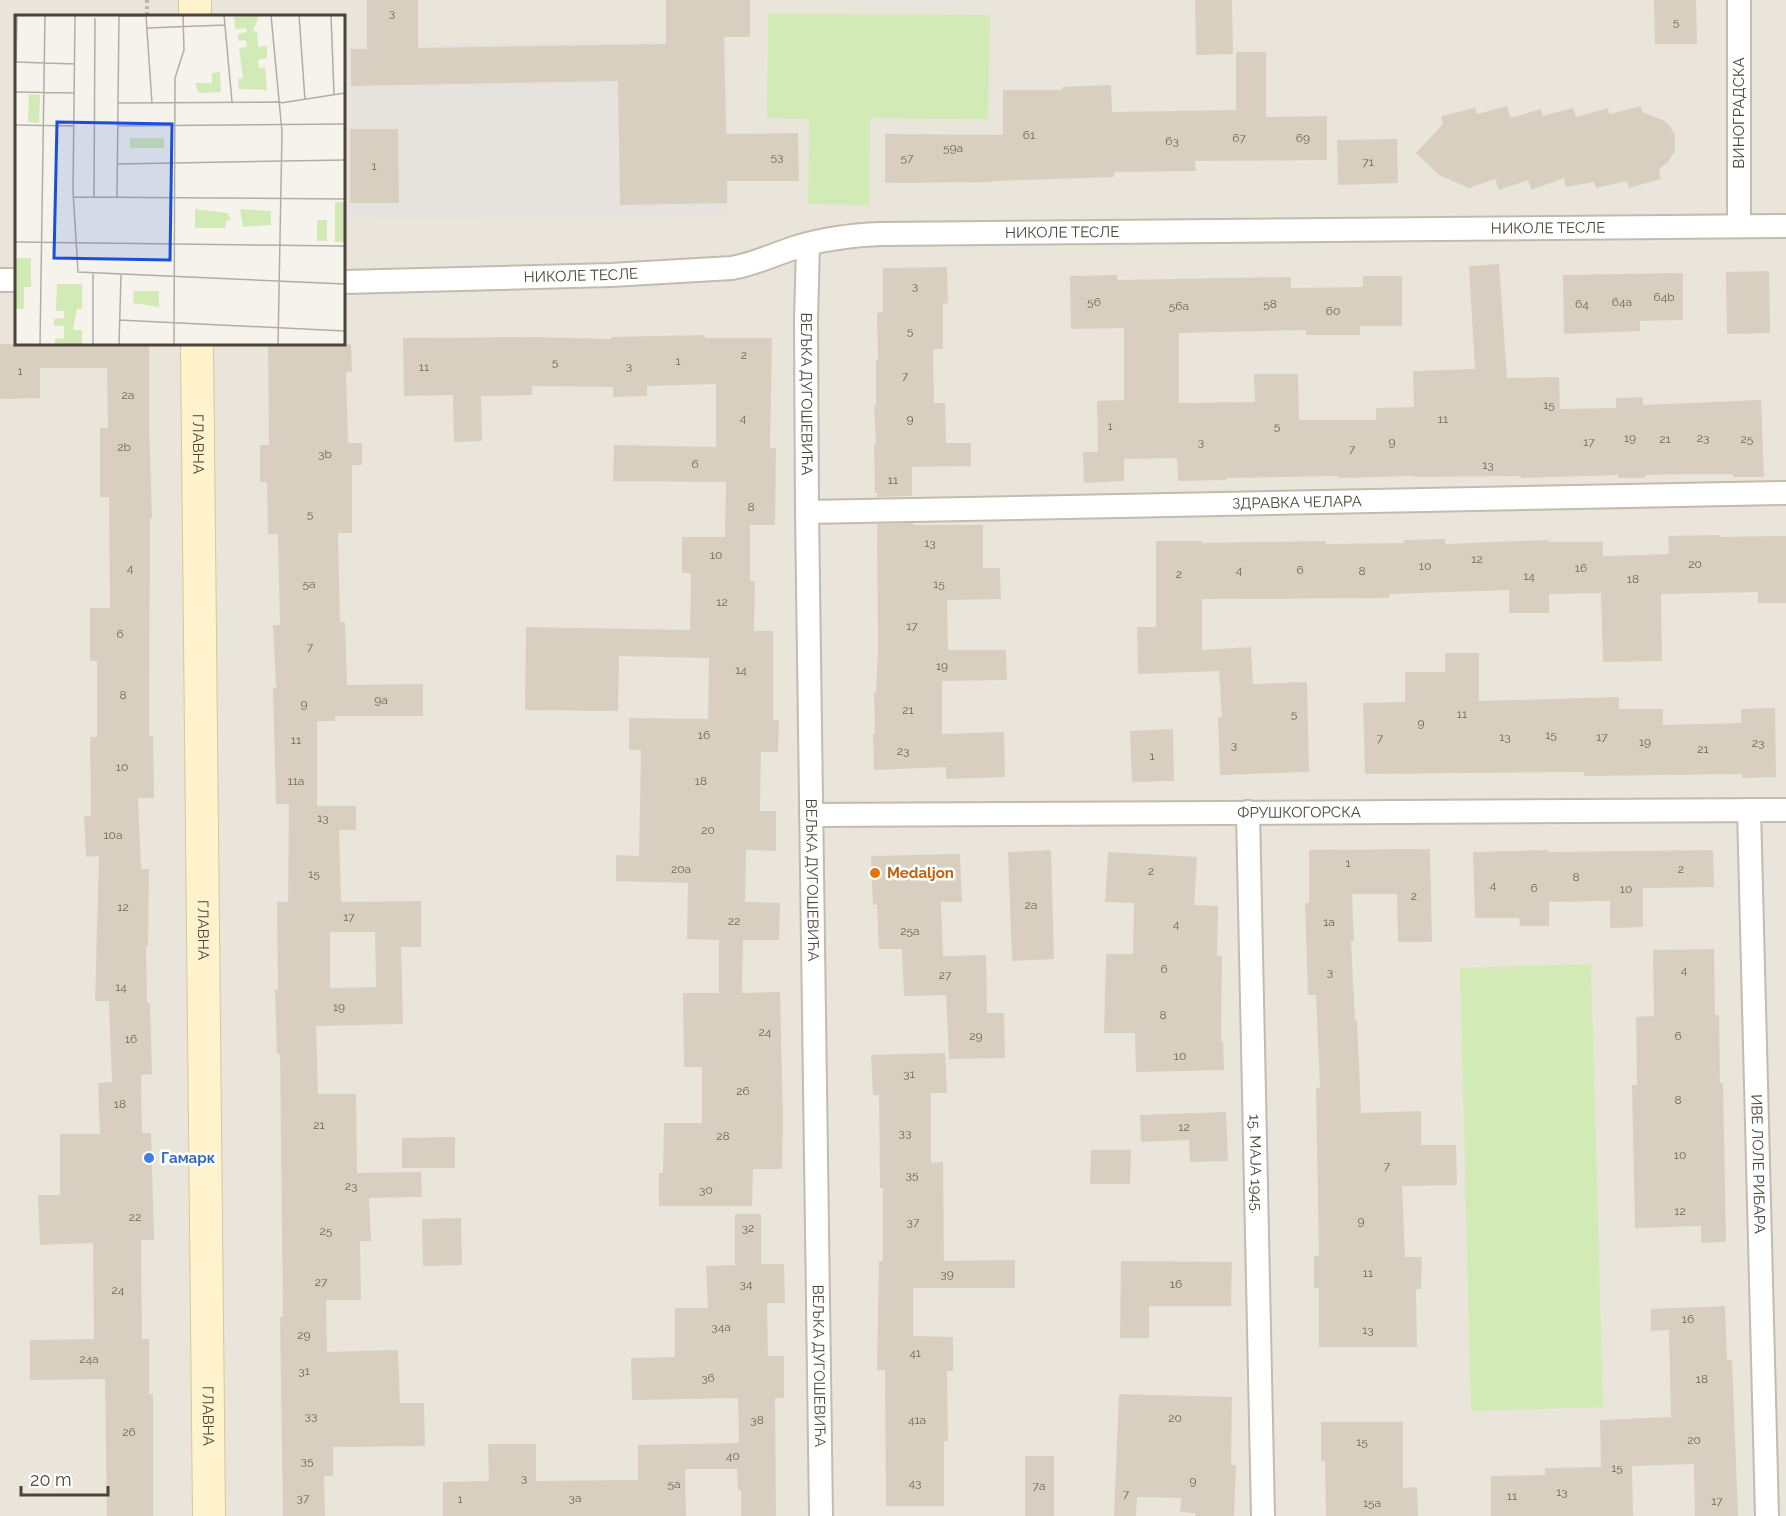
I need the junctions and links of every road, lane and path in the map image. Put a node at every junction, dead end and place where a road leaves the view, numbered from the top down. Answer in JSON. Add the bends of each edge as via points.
{"nodes":[{"id":1,"x":1739,"y":0,"type":"edge"},
{"id":2,"x":1739,"y":226,"type":"junction"},
{"id":3,"x":1786,"y":226,"type":"edge"},
{"id":4,"x":808,"y":244,"type":"junction"},
{"id":5,"x":345,"y":282,"type":"edge"},
{"id":6,"x":196,"y":345,"type":"edge"},
{"id":7,"x":1786,"y":493,"type":"edge"},
{"id":8,"x":807,"y":512,"type":"junction"},
{"id":9,"x":1749,"y":810,"type":"junction"},
{"id":10,"x":1786,"y":810,"type":"edge"},
{"id":11,"x":1248,"y":812,"type":"junction"},
{"id":12,"x":811,"y":815,"type":"junction"},
{"id":13,"x":209,"y":1516,"type":"edge"},
{"id":14,"x":821,"y":1516,"type":"edge"},
{"id":15,"x":1263,"y":1516,"type":"edge"},
{"id":16,"x":1767,"y":1516,"type":"edge"}],
"edges":[{"from":1,"to":2,"type":"street","name":"ВИНОГРАДСКА"},
{"from":2,"to":3,"type":"street","name":"НИКОЛЕ ТЕСЛЕ"},
{"from":2,"to":4,"type":"street","name":"НИКОЛЕ ТЕСЛЕ","via":[[881,234]]},
{"from":4,"to":5,"type":"street","name":"НИКОЛЕ ТЕСЛЕ","via":[[732,268]]},
{"from":4,"to":8,"type":"street","name":"ВЕЉКА ДУГОШЕВИЋА"},
{"from":6,"to":13,"type":"main road","name":"ГЛАВНА"},
{"from":7,"to":8,"type":"street","name":"ЗДРАВКА ЧЕЛАРА"},
{"from":8,"to":12,"type":"street","name":"ВЕЉКА ДУГОШЕВИЋА"},
{"from":9,"to":10,"type":"street","name":"ФРУШКОГОРСКА"},
{"from":9,"to":11,"type":"street","name":"ФРУШКОГОРСКА"},
{"from":9,"to":16,"type":"street","name":"ИВЕ ЛОЛЕ РИБАРА"},
{"from":11,"to":12,"type":"street","name":"ФРУШКОГОРСКА"},
{"from":11,"to":15,"type":"street","name":"15. МАЈА 1945."},
{"from":12,"to":14,"type":"street","name":"ВЕЉКА ДУГОШЕВИЋА"}]}
